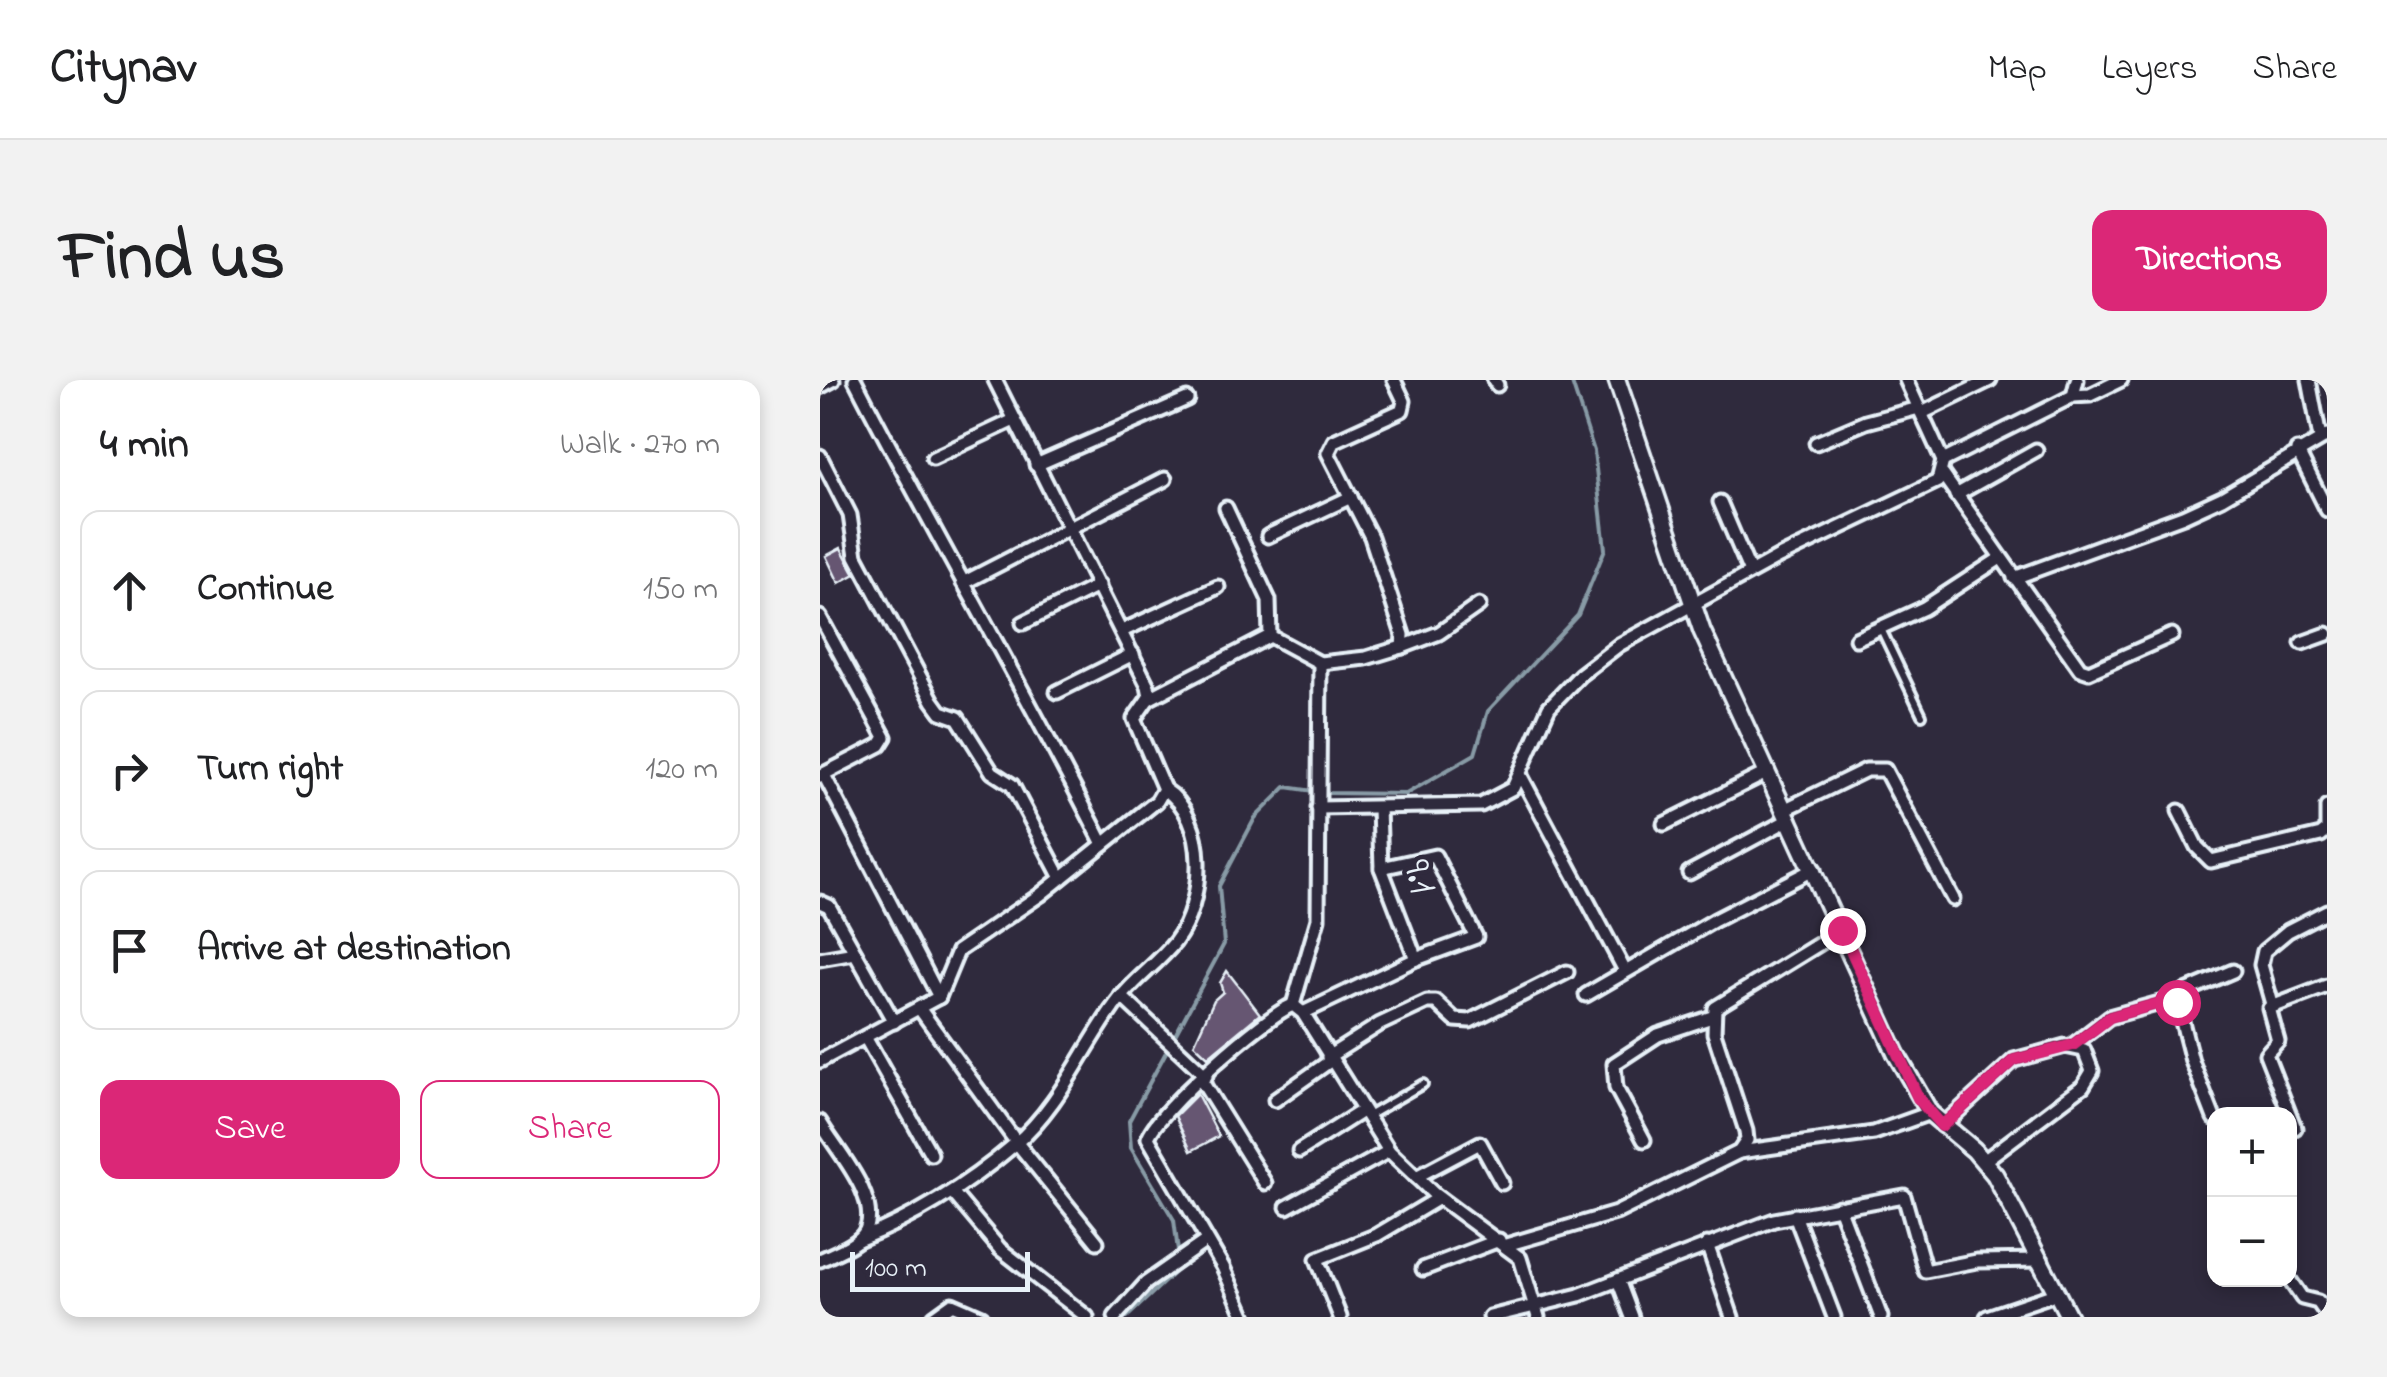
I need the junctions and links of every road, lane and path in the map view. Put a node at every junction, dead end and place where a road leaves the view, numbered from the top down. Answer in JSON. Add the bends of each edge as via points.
{"nodes":[{"id":1,"x":834,"y":380,"type":"edge"},
{"id":2,"x":855,"y":380,"type":"edge"},
{"id":3,"x":995,"y":380,"type":"edge"},
{"id":4,"x":1394,"y":380,"type":"edge"},
{"id":5,"x":1617,"y":380,"type":"edge"},
{"id":6,"x":1906,"y":380,"type":"edge"},
{"id":7,"x":1990,"y":380,"type":"edge"},
{"id":8,"x":2077,"y":380,"type":"edge"},
{"id":9,"x":2121,"y":380,"type":"edge"},
{"id":10,"x":2309,"y":380,"type":"edge"},
{"id":11,"x":820,"y":387,"type":"edge"},
{"id":12,"x":2074,"y":396,"type":"junction"},
{"id":13,"x":1187,"y":399,"type":"dead end"},
{"id":14,"x":1920,"y":410,"type":"junction"},
{"id":15,"x":1014,"y":420,"type":"junction"},
{"id":16,"x":2324,"y":437,"type":"edge"},
{"id":17,"x":1816,"y":443,"type":"dead end"},
{"id":18,"x":2036,"y":450,"type":"dead end"},
{"id":19,"x":2297,"y":450,"type":"junction"},
{"id":20,"x":820,"y":456,"type":"edge"},
{"id":21,"x":934,"y":458,"type":"dead end"},
{"id":22,"x":1943,"y":461,"type":"junction"},
{"id":23,"x":1036,"y":465,"type":"junction"},
{"id":24,"x":1943,"y":475,"type":"junction"},
{"id":25,"x":1165,"y":480,"type":"dead end"},
{"id":26,"x":1956,"y":495,"type":"junction"},
{"id":27,"x":1351,"y":497,"type":"junction"},
{"id":28,"x":1720,"y":502,"type":"dead end"},
{"id":29,"x":1226,"y":508,"type":"dead end"},
{"id":30,"x":2327,"y":510,"type":"edge"},
{"id":31,"x":1068,"y":527,"type":"junction"},
{"id":32,"x":1268,"y":536,"type":"dead end"},
{"id":33,"x":1999,"y":559,"type":"junction"},
{"id":34,"x":1750,"y":572,"type":"junction"},
{"id":35,"x":2014,"y":578,"type":"junction"},
{"id":36,"x":963,"y":582,"type":"junction"},
{"id":37,"x":1099,"y":585,"type":"junction"},
{"id":38,"x":1218,"y":587,"type":"dead end"},
{"id":39,"x":1691,"y":602,"type":"junction"},
{"id":40,"x":1479,"y":605,"type":"dead end"},
{"id":41,"x":820,"y":617,"type":"edge"},
{"id":42,"x":1023,"y":623,"type":"dead end"},
{"id":43,"x":1881,"y":628,"type":"junction"},
{"id":44,"x":1122,"y":631,"type":"junction"},
{"id":45,"x":2327,"y":634,"type":"edge"},
{"id":46,"x":2172,"y":635,"type":"dead end"},
{"id":47,"x":1270,"y":636,"type":"junction"},
{"id":48,"x":1856,"y":639,"type":"dead end"},
{"id":49,"x":2302,"y":643,"type":"dead end"},
{"id":50,"x":1402,"y":647,"type":"junction"},
{"id":51,"x":1133,"y":654,"type":"junction"},
{"id":52,"x":1320,"y":663,"type":"junction"},
{"id":53,"x":1057,"y":692,"type":"dead end"},
{"id":54,"x":1148,"y":699,"type":"junction"},
{"id":55,"x":1922,"y":715,"type":"dead end"},
{"id":56,"x":1768,"y":772,"type":"junction"},
{"id":57,"x":822,"y":775,"type":"edge"},
{"id":58,"x":1520,"y":776,"type":"junction"},
{"id":59,"x":1164,"y":790,"type":"junction"},
{"id":60,"x":1318,"y":806,"type":"junction"},
{"id":61,"x":2327,"y":807,"type":"edge"},
{"id":62,"x":1379,"y":808,"type":"junction"},
{"id":63,"x":2178,"y":810,"type":"dead end"},
{"id":64,"x":1788,"y":814,"type":"junction"},
{"id":65,"x":1664,"y":824,"type":"dead end"},
{"id":66,"x":1104,"y":844,"type":"junction"},
{"id":67,"x":1381,"y":868,"type":"junction"},
{"id":68,"x":1814,"y":869,"type":"junction"},
{"id":69,"x":1689,"y":872,"type":"dead end"},
{"id":70,"x":1061,"y":878,"type":"junction"},
{"id":71,"x":1953,"y":899,"type":"dead end"},
{"id":72,"x":820,"y":902,"type":"edge"},
{"id":73,"x":2327,"y":911,"type":"edge"},
{"id":74,"x":1842,"y":930,"type":"junction"},
{"id":75,"x":855,"y":953,"type":"junction"},
{"id":76,"x":820,"y":960,"type":"edge"},
{"id":77,"x":1416,"y":960,"type":"junction"},
{"id":78,"x":2233,"y":971,"type":"dead end"},
{"id":79,"x":1567,"y":972,"type":"dead end"},
{"id":80,"x":1625,"y":972,"type":"junction"},
{"id":81,"x":2327,"y":986,"type":"edge"},
{"id":82,"x":1121,"y":996,"type":"junction"},
{"id":83,"x":1586,"y":996,"type":"dead end"},
{"id":84,"x":939,"y":997,"type":"junction"},
{"id":85,"x":2178,"y":998,"type":"junction"},
{"id":86,"x":2272,"y":1004,"type":"junction"},
{"id":87,"x":919,"y":1008,"type":"junction"},
{"id":88,"x":1298,"y":1009,"type":"junction"},
{"id":89,"x":1712,"y":1017,"type":"junction"},
{"id":90,"x":894,"y":1022,"type":"junction"},
{"id":91,"x":865,"y":1037,"type":"junction"},
{"id":92,"x":2073,"y":1045,"type":"junction"},
{"id":93,"x":1329,"y":1059,"type":"junction"},
{"id":94,"x":820,"y":1060,"type":"edge"},
{"id":95,"x":1203,"y":1078,"type":"junction"},
{"id":96,"x":1424,"y":1084,"type":"dead end"},
{"id":97,"x":1275,"y":1100,"type":"dead end"},
{"id":98,"x":2210,"y":1107,"type":"edge"},
{"id":99,"x":2287,"y":1107,"type":"edge"},
{"id":100,"x":1930,"y":1113,"type":"junction"},
{"id":101,"x":1363,"y":1114,"type":"junction"},
{"id":102,"x":820,"y":1122,"type":"edge"},
{"id":103,"x":1942,"y":1126,"type":"junction"},
{"id":104,"x":1644,"y":1140,"type":"dead end"},
{"id":105,"x":1017,"y":1143,"type":"junction"},
{"id":106,"x":1299,"y":1150,"type":"dead end"},
{"id":107,"x":1389,"y":1151,"type":"junction"},
{"id":108,"x":1739,"y":1152,"type":"junction"},
{"id":109,"x":931,"y":1154,"type":"dead end"},
{"id":110,"x":1984,"y":1161,"type":"junction"},
{"id":111,"x":1416,"y":1178,"type":"junction"},
{"id":112,"x":1265,"y":1183,"type":"dead end"},
{"id":113,"x":1502,"y":1183,"type":"dead end"},
{"id":114,"x":953,"y":1192,"type":"junction"},
{"id":115,"x":1439,"y":1198,"type":"junction"},
{"id":116,"x":1288,"y":1207,"type":"dead end"},
{"id":117,"x":1839,"y":1207,"type":"junction"},
{"id":118,"x":1795,"y":1215,"type":"junction"},
{"id":119,"x":858,"y":1240,"type":"junction"},
{"id":120,"x":1206,"y":1241,"type":"junction"},
{"id":121,"x":1097,"y":1242,"type":"dead end"},
{"id":122,"x":1502,"y":1242,"type":"junction"},
{"id":123,"x":1708,"y":1244,"type":"junction"},
{"id":124,"x":820,"y":1260,"type":"edge"},
{"id":125,"x":2042,"y":1260,"type":"junction"},
{"id":126,"x":1422,"y":1268,"type":"dead end"},
{"id":127,"x":1618,"y":1280,"type":"junction"},
{"id":128,"x":2294,"y":1287,"type":"edge"},
{"id":129,"x":2058,"y":1293,"type":"junction"},
{"id":130,"x":1537,"y":1313,"type":"edge"},
{"id":131,"x":2327,"y":1315,"type":"edge"},
{"id":132,"x":1240,"y":1316,"type":"edge"},
{"id":133,"x":934,"y":1317,"type":"edge"},
{"id":134,"x":982,"y":1317,"type":"edge"},
{"id":135,"x":1087,"y":1317,"type":"edge"},
{"id":136,"x":1116,"y":1317,"type":"edge"},
{"id":137,"x":1340,"y":1317,"type":"edge"},
{"id":138,"x":1490,"y":1317,"type":"edge"},
{"id":139,"x":1632,"y":1317,"type":"edge"},
{"id":140,"x":1732,"y":1317,"type":"edge"},
{"id":141,"x":1834,"y":1317,"type":"edge"},
{"id":142,"x":1880,"y":1317,"type":"edge"},
{"id":143,"x":1987,"y":1317,"type":"edge"},
{"id":144,"x":2069,"y":1317,"type":"edge"}],
"edges":[{"from":1,"to":11,"type":"street"},
{"from":2,"to":36,"type":"street"},
{"from":3,"to":15,"type":"street"},
{"from":4,"to":27,"type":"street","via":[[1402,410],[1330,444],[1330,458]]},
{"from":5,"to":39,"type":"main road"},
{"from":6,"to":14,"type":"street"},
{"from":7,"to":14,"type":"street"},
{"from":8,"to":12,"type":"street"},
{"from":9,"to":12,"type":"street"},
{"from":10,"to":16,"type":"street"},
{"from":12,"to":22,"type":"street"},
{"from":13,"to":23,"type":"street"},
{"from":14,"to":17,"type":"street"},
{"from":14,"to":22,"type":"street"},
{"from":15,"to":21,"type":"street"},
{"from":15,"to":23,"type":"street"},
{"from":16,"to":19,"type":"street"},
{"from":18,"to":26,"type":"street"},
{"from":19,"to":30,"type":"street"},
{"from":19,"to":35,"type":"street","via":[[2182,516]]},
{"from":20,"to":70,"type":"street","via":[[850,515],[856,556],[933,700],[941,712],[958,718],[992,772],[1012,785]]},
{"from":22,"to":24,"type":"street"},
{"from":23,"to":31,"type":"street"},
{"from":24,"to":26,"type":"street"},
{"from":24,"to":34,"type":"street"},
{"from":25,"to":31,"type":"street"},
{"from":26,"to":33,"type":"street"},
{"from":27,"to":32,"type":"street"},
{"from":27,"to":50,"type":"street","via":[[1383,568]]},
{"from":28,"to":34,"type":"street"},
{"from":29,"to":47,"type":"street","via":[[1269,600]]},
{"from":31,"to":36,"type":"street"},
{"from":31,"to":37,"type":"street"},
{"from":33,"to":35,"type":"street"},
{"from":33,"to":43,"type":"street"},
{"from":34,"to":39,"type":"street"},
{"from":35,"to":46,"type":"street","via":[[2084,671]]},
{"from":36,"to":66,"type":"street"},
{"from":37,"to":42,"type":"street"},
{"from":37,"to":44,"type":"street"},
{"from":38,"to":44,"type":"street"},
{"from":39,"to":56,"type":"main road"},
{"from":39,"to":58,"type":"street","via":[[1619,645],[1564,690],[1542,719]]},
{"from":40,"to":50,"type":"street","via":[[1439,634]]},
{"from":41,"to":57,"type":"street","via":[[885,737],[880,746]]},
{"from":43,"to":48,"type":"street"},
{"from":43,"to":55,"type":"lane"},
{"from":44,"to":51,"type":"street"},
{"from":45,"to":49,"type":"street"},
{"from":47,"to":52,"type":"street"},
{"from":47,"to":54,"type":"street"},
{"from":50,"to":52,"type":"street"},
{"from":51,"to":53,"type":"street"},
{"from":51,"to":54,"type":"street"},
{"from":52,"to":60,"type":"street"},
{"from":54,"to":59,"type":"street","via":[[1134,719]]},
{"from":56,"to":64,"type":"main road"},
{"from":56,"to":65,"type":"street"},
{"from":57,"to":84,"type":"street"},
{"from":58,"to":62,"type":"street","via":[[1503,797],[1481,805]]},
{"from":58,"to":80,"type":"street"},
{"from":59,"to":66,"type":"street"},
{"from":59,"to":82,"type":"street","via":[[1181,803],[1195,831],[1192,898],[1175,942]]},
{"from":60,"to":62,"type":"street"},
{"from":60,"to":88,"type":"street","via":[[1318,919]]},
{"from":61,"to":63,"type":"street","via":[[2327,830],[2320,835],[2211,860]]},
{"from":62,"to":67,"type":"street","name":"9.1"},
{"from":64,"to":68,"type":"main road"},
{"from":64,"to":69,"type":"street"},
{"from":64,"to":71,"type":"street","via":[[1866,770],[1884,770]]},
{"from":66,"to":70,"type":"street"},
{"from":67,"to":77,"type":"street","name":"9.1"},
{"from":67,"to":77,"type":"street","via":[[1435,856],[1476,937]]},
{"from":68,"to":74,"type":"main road"},
{"from":68,"to":80,"type":"street"},
{"from":70,"to":84,"type":"street","via":[[958,951]]},
{"from":72,"to":75,"type":"street","via":[[830,906]]},
{"from":73,"to":86,"type":"street","via":[[2264,951],[2261,965]]},
{"from":74,"to":89,"type":"street","via":[[1724,1000]]},
{"from":74,"to":100,"type":"main road","via":[[1896,1054]]},
{"from":75,"to":76,"type":"street"},
{"from":75,"to":90,"type":"street"},
{"from":77,"to":88,"type":"street"},
{"from":78,"to":85,"type":"street"},
{"from":79,"to":93,"type":"street","via":[[1470,1021],[1455,1020],[1428,1002]]},
{"from":80,"to":83,"type":"street"},
{"from":81,"to":86,"type":"street"},
{"from":82,"to":95,"type":"street"},
{"from":82,"to":105,"type":"street","via":[[1074,1076]]},
{"from":84,"to":87,"type":"street"},
{"from":85,"to":92,"type":"street","via":[[2110,1017]]},
{"from":85,"to":98,"type":"street"},
{"from":86,"to":99,"type":"street","via":[[2278,1041],[2266,1054]]},
{"from":87,"to":90,"type":"street"},
{"from":87,"to":105,"type":"street"},
{"from":88,"to":93,"type":"street"},
{"from":88,"to":95,"type":"street","via":[[1262,1023]]},
{"from":89,"to":104,"type":"street","via":[[1658,1034],[1614,1064],[1616,1088]]},
{"from":89,"to":108,"type":"street","via":[[1746,1131]]},
{"from":90,"to":91,"type":"street"},
{"from":91,"to":94,"type":"street"},
{"from":91,"to":109,"type":"street"},
{"from":92,"to":103,"type":"street","via":[[2014,1060]]},
{"from":92,"to":110,"type":"street","via":[[2088,1056],[2090,1079]]},
{"from":93,"to":97,"type":"street"},
{"from":93,"to":101,"type":"street"},
{"from":95,"to":112,"type":"street"},
{"from":95,"to":120,"type":"street","via":[[1148,1138]]},
{"from":96,"to":101,"type":"lane"},
{"from":100,"to":103,"type":"main road"},
{"from":100,"to":108,"type":"street","via":[[1858,1136]]},
{"from":101,"to":106,"type":"street"},
{"from":101,"to":107,"type":"street"},
{"from":102,"to":119,"type":"street","via":[[863,1195],[866,1229]]},
{"from":103,"to":110,"type":"main road"},
{"from":105,"to":114,"type":"street"},
{"from":105,"to":121,"type":"street"},
{"from":107,"to":111,"type":"street"},
{"from":107,"to":116,"type":"street"},
{"from":108,"to":122,"type":"street","via":[[1616,1213]]},
{"from":110,"to":125,"type":"main road"},
{"from":111,"to":113,"type":"street","via":[[1480,1143]]},
{"from":111,"to":115,"type":"street"},
{"from":114,"to":119,"type":"street"},
{"from":114,"to":135,"type":"street","via":[[1000,1249]]},
{"from":115,"to":122,"type":"street"},
{"from":115,"to":137,"type":"street","via":[[1377,1235],[1318,1259]]},
{"from":117,"to":118,"type":"street"},
{"from":117,"to":125,"type":"street","via":[[1904,1196],[1925,1271],[1977,1261]]},
{"from":117,"to":142,"type":"street"},
{"from":118,"to":123,"type":"street"},
{"from":118,"to":141,"type":"street"},
{"from":119,"to":124,"type":"street"},
{"from":120,"to":132,"type":"street"},
{"from":120,"to":136,"type":"street","via":[[1132,1294]]},
{"from":122,"to":126,"type":"street"},
{"from":122,"to":130,"type":"street","via":[[1524,1265]]},
{"from":123,"to":127,"type":"street"},
{"from":123,"to":140,"type":"street"},
{"from":125,"to":129,"type":"main road"},
{"from":127,"to":130,"type":"street"},
{"from":127,"to":139,"type":"street"},
{"from":128,"to":131,"type":"street"},
{"from":129,"to":143,"type":"street"},
{"from":129,"to":144,"type":"main road"},
{"from":130,"to":138,"type":"street"},
{"from":133,"to":134,"type":"street","via":[[952,1304]]}]}
